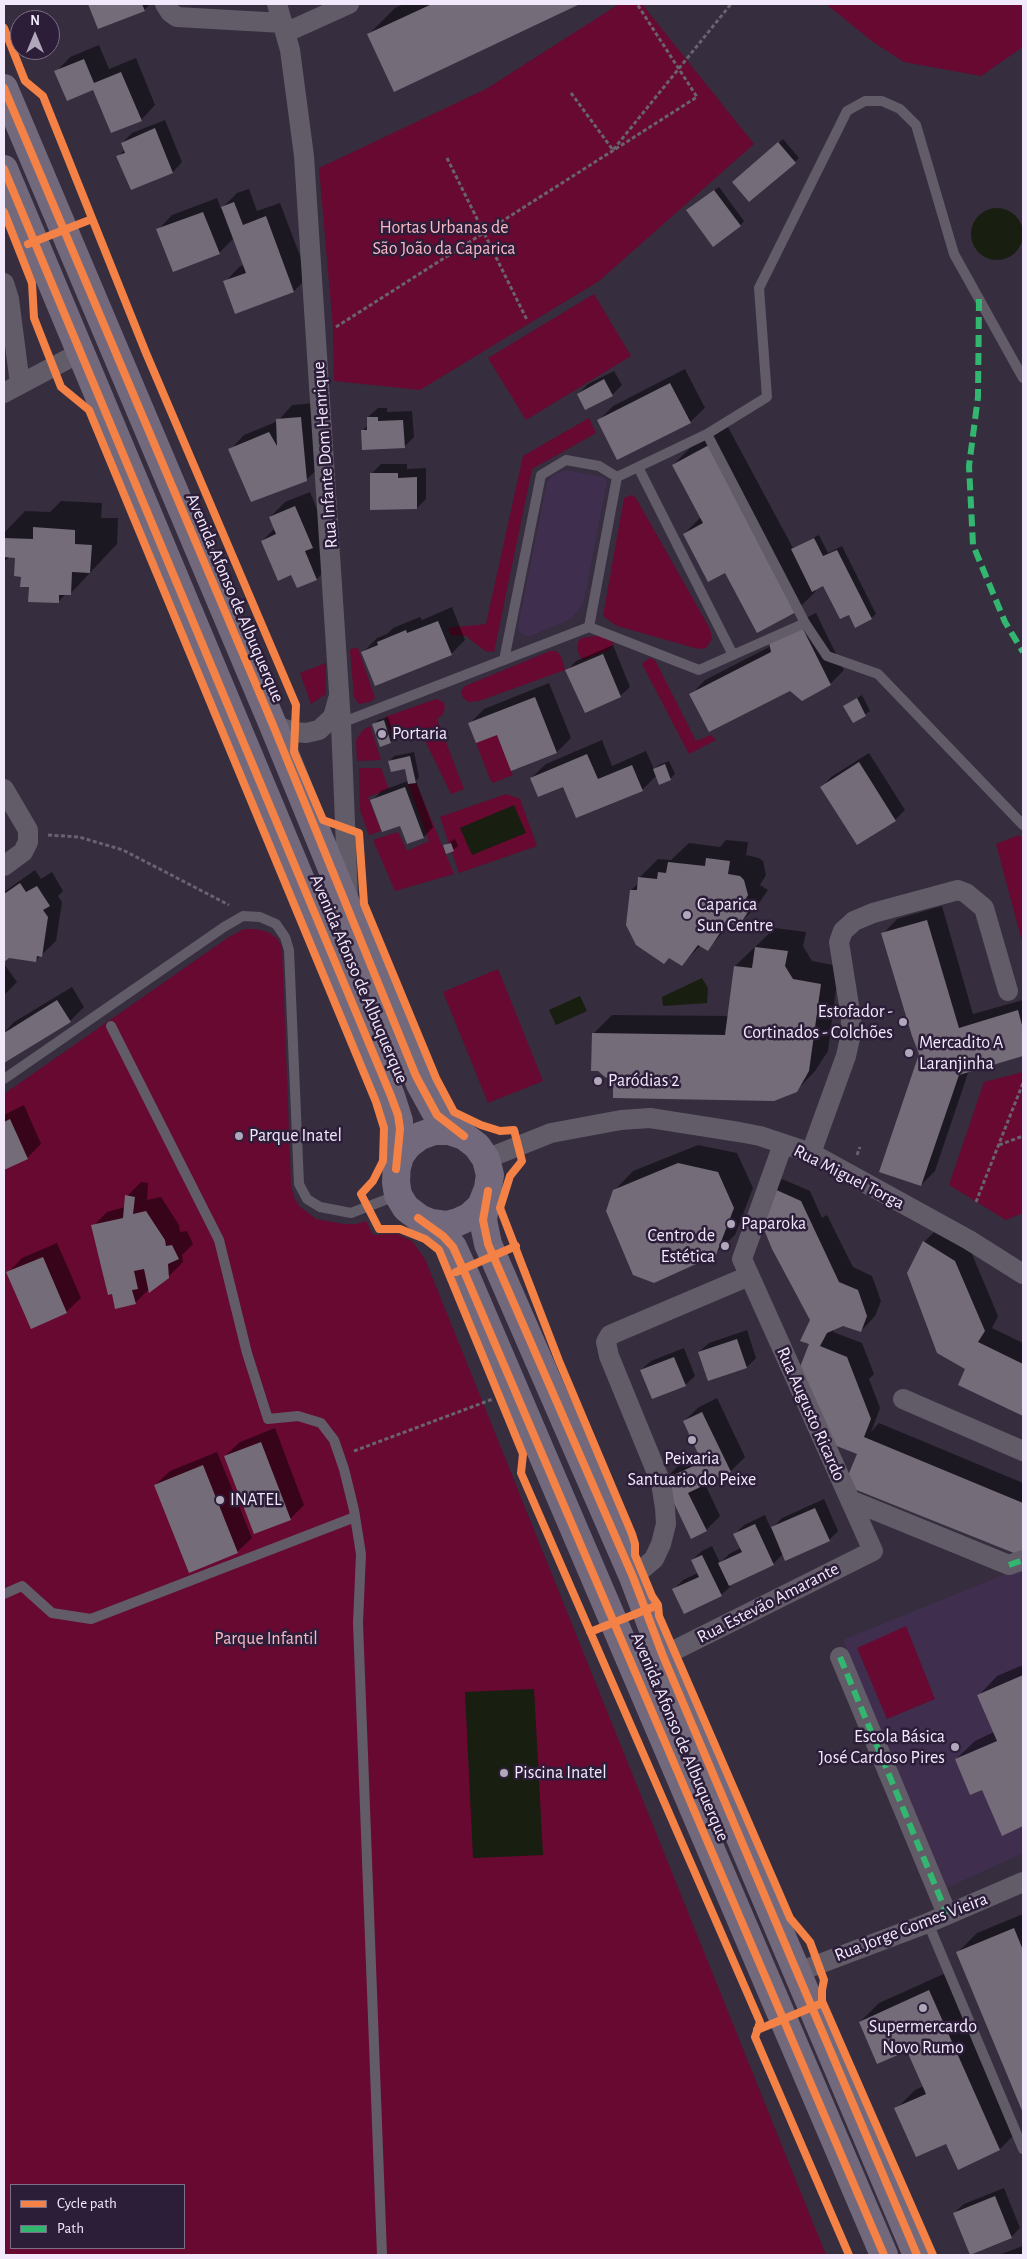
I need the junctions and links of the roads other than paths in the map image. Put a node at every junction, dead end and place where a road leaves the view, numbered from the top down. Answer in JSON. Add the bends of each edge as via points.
{"nodes":[{"id":1,"x":165,"y":4,"type":"edge"},
{"id":2,"x":277,"y":4,"type":"edge"},
{"id":3,"x":349,"y":4,"type":"edge"},
{"id":4,"x":285,"y":28,"type":"junction"},
{"id":5,"x":4,"y":88,"type":"edge"},
{"id":6,"x":4,"y":169,"type":"edge"},
{"id":7,"x":4,"y":283,"type":"edge"},
{"id":8,"x":81,"y":352,"type":"junction"},
{"id":9,"x":1023,"y":378,"type":"edge"},
{"id":10,"x":12,"y":389,"type":"edge"},
{"id":11,"x":706,"y":434,"type":"junction"},
{"id":12,"x":638,"y":467,"type":"junction"},
{"id":13,"x":617,"y":477,"type":"junction"},
{"id":14,"x":805,"y":623,"type":"junction"},
{"id":15,"x":590,"y":627,"type":"junction"},
{"id":16,"x":733,"y":655,"type":"junction"},
{"id":17,"x":504,"y":660,"type":"junction"},
{"id":18,"x":339,"y":695,"type":"junction"},
{"id":19,"x":341,"y":723,"type":"junction"},
{"id":20,"x":273,"y":725,"type":"junction"},
{"id":21,"x":4,"y":789,"type":"edge"},
{"id":22,"x":1023,"y":825,"type":"edge"},
{"id":23,"x":4,"y":866,"type":"edge"},
{"id":24,"x":349,"y":910,"type":"junction"},
{"id":25,"x":1008,"y":991,"type":"dead end"},
{"id":26,"x":111,"y":1026,"type":"dead end"},
{"id":27,"x":4,"y":1079,"type":"edge"},
{"id":28,"x":464,"y":1136,"type":"junction"},
{"id":29,"x":783,"y":1144,"type":"junction"},
{"id":30,"x":811,"y":1153,"type":"junction"},
{"id":31,"x":486,"y":1159,"type":"junction"},
{"id":32,"x":397,"y":1182,"type":"junction"},
{"id":33,"x":488,"y":1191,"type":"junction"},
{"id":34,"x":418,"y":1218,"type":"junction"},
{"id":35,"x":1023,"y":1274,"type":"edge"},
{"id":36,"x":749,"y":1276,"type":"junction"},
{"id":37,"x":903,"y":1398,"type":"dead end"},
{"id":38,"x":1023,"y":1450,"type":"edge"},
{"id":39,"x":850,"y":1500,"type":"junction"},
{"id":40,"x":355,"y":1517,"type":"junction"},
{"id":41,"x":872,"y":1551,"type":"joint"},
{"id":42,"x":1016,"y":1562,"type":"edge"},
{"id":43,"x":633,"y":1577,"type":"junction"},
{"id":44,"x":4,"y":1594,"type":"edge"},
{"id":45,"x":664,"y":1656,"type":"junction"},
{"id":46,"x":840,"y":1657,"type":"dead end"},
{"id":47,"x":1023,"y":1882,"type":"edge"},
{"id":48,"x":947,"y":1914,"type":"junction"},
{"id":49,"x":928,"y":1922,"type":"junction"},
{"id":50,"x":798,"y":1972,"type":"junction"},
{"id":51,"x":1023,"y":2149,"type":"edge"},
{"id":52,"x":382,"y":2255,"type":"edge"},
{"id":53,"x":884,"y":2255,"type":"edge"},
{"id":54,"x":917,"y":2255,"type":"edge"}],
"edges":[{"from":1,"to":4,"type":"street","via":[[177,17]]},
{"from":2,"to":4,"type":"street","name":"Rua Infante Dom Henrique"},
{"from":3,"to":4,"type":"street"},
{"from":4,"to":18,"type":"street","name":"Rua Infante Dom Henrique","via":[[304,156]]},
{"from":5,"to":20,"type":"main road","name":"Avenida Afonso de Albuquerque"},
{"from":6,"to":8,"type":"main road","name":"Avenida Afonso de Albuquerque"},
{"from":7,"to":10,"type":"street","via":[[9,299]]},
{"from":8,"to":10,"type":"street"},
{"from":8,"to":32,"type":"main road","name":"Avenida Afonso de Albuquerque","via":[[391,1096],[399,1121]]},
{"from":9,"to":11,"type":"lane","via":[[954,254],[916,125],[900,109],[882,101],[865,101],[848,111],[759,288],[767,397]]},
{"from":11,"to":12,"type":"lane"},
{"from":11,"to":14,"type":"lane"},
{"from":12,"to":13,"type":"lane"},
{"from":12,"to":16,"type":"lane"},
{"from":13,"to":15,"type":"lane"},
{"from":13,"to":17,"type":"lane","via":[[599,466],[566,460],[541,475]]},
{"from":14,"to":16,"type":"lane"},
{"from":14,"to":22,"type":"lane","via":[[827,656],[878,674]]},
{"from":15,"to":16,"type":"lane","via":[[699,670]]},
{"from":15,"to":17,"type":"lane"},
{"from":17,"to":19,"type":"lane"},
{"from":18,"to":19,"type":"street","name":"Rua Infante Dom Henrique"},
{"from":18,"to":20,"type":"street","via":[[333,717],[319,730],[294,732]]},
{"from":19,"to":24,"type":"street","name":"Rua Infante Dom Henrique"},
{"from":20,"to":24,"type":"main road","name":"Avenida Afonso de Albuquerque"},
{"from":21,"to":23,"type":"street","via":[[28,830],[28,842],[23,852]]},
{"from":24,"to":28,"type":"main road","name":"Avenida Afonso de Albuquerque","via":[[427,1099],[437,1115]]},
{"from":25,"to":30,"type":"street","via":[[984,908],[966,893],[958,890],[854,921],[843,931],[839,942],[851,1018],[850,1038]]},
{"from":26,"to":40,"type":"lane","via":[[219,1240],[247,1353],[268,1419],[298,1416],[321,1423],[334,1440]]},
{"from":27,"to":32,"type":"lane","via":[[224,926],[243,916],[260,917],[276,924],[289,950],[299,1184],[307,1200],[320,1207],[351,1213]]},
{"from":28,"to":31,"type":"main road","name":"Avenida Afonso de Albuquerque"},
{"from":28,"to":32,"type":"main road","via":[[448,1131],[420,1136],[400,1156]]},
{"from":29,"to":30,"type":"street","name":"Rua Miguel Torga"},
{"from":29,"to":31,"type":"street","name":"Rua Miguel Torga","via":[[746,1133],[650,1118],[551,1133]]},
{"from":29,"to":36,"type":"street","name":"Rua Augusto Ricardo","via":[[742,1259]]},
{"from":30,"to":35,"type":"street","name":"Rua Miguel Torga","via":[[969,1240]]},
{"from":31,"to":33,"type":"main road","name":"Avenida Afonso de Albuquerque","via":[[490,1175]]},
{"from":32,"to":34,"type":"main road","name":"Avenida Afonso de Albuquerque","via":[[406,1208]]},
{"from":33,"to":34,"type":"main road","via":[[481,1206],[458,1222],[446,1225]]},
{"from":33,"to":43,"type":"main road","name":"Avenida Afonso de Albuquerque","via":[[483,1220],[488,1244]]},
{"from":34,"to":53,"type":"main road","name":"Avenida Afonso de Albuquerque","via":[[453,1247],[463,1269]]},
{"from":36,"to":39,"type":"street","name":"Rua Augusto Ricardo"},
{"from":36,"to":43,"type":"street","via":[[610,1335],[606,1342],[661,1483],[666,1508],[666,1524],[654,1559]]},
{"from":37,"to":38,"type":"street"},
{"from":39,"to":41,"type":"street","name":"Rua Augusto Ricardo"},
{"from":39,"to":42,"type":"street"},
{"from":40,"to":44,"type":"lane","via":[[91,1619],[52,1613],[22,1586]]},
{"from":40,"to":52,"type":"lane","via":[[362,1554],[358,1623]]},
{"from":41,"to":45,"type":"street","name":"Rua Estevão Amarante"},
{"from":43,"to":45,"type":"main road","name":"Avenida Afonso de Albuquerque"},
{"from":45,"to":50,"type":"main road","name":"Avenida Afonso de Albuquerque"},
{"from":46,"to":48,"type":"street"},
{"from":47,"to":48,"type":"street","name":"Rua Jorge Gomes Vieira"},
{"from":48,"to":49,"type":"street","name":"Rua Jorge Gomes Vieira"},
{"from":49,"to":50,"type":"street","name":"Rua Jorge Gomes Vieira"},
{"from":49,"to":51,"type":"lane"},
{"from":50,"to":54,"type":"main road","name":"Avenida Afonso de Albuquerque"}]}
